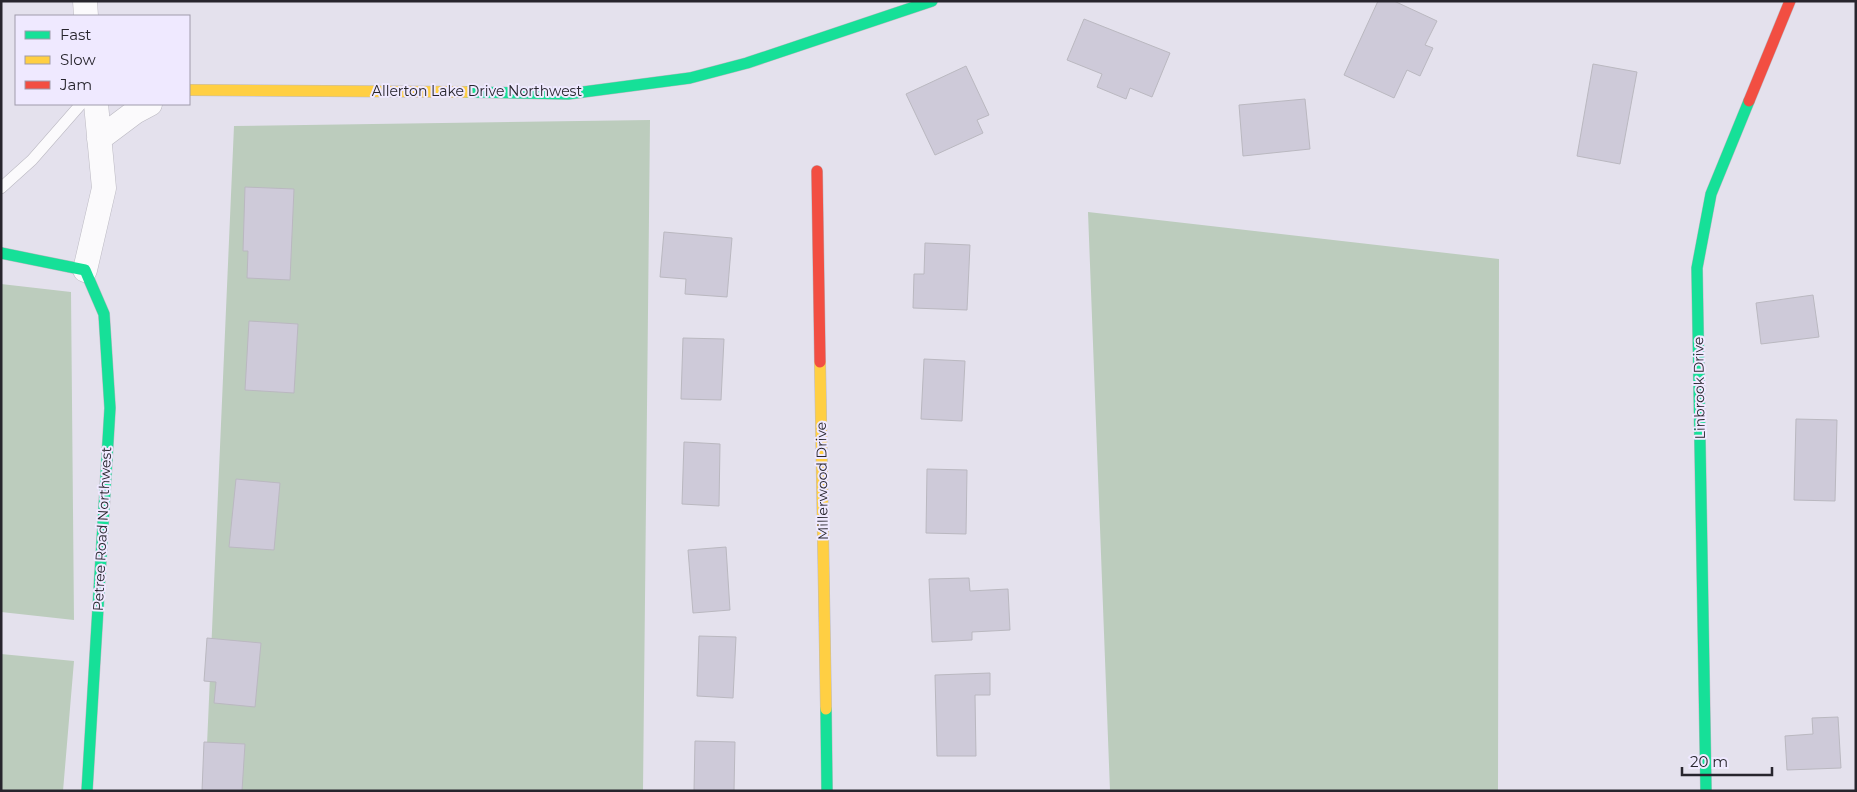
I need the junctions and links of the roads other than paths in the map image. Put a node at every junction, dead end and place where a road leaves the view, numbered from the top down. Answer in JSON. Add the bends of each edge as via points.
{"nodes":[{"id":1,"x":85,"y":1,"type":"edge"},
{"id":2,"x":932,"y":1,"type":"edge"},
{"id":3,"x":1790,"y":1,"type":"edge"},
{"id":4,"x":86,"y":15,"type":"edge"},
{"id":5,"x":190,"y":90,"type":"edge"},
{"id":6,"x":80,"y":105,"type":"edge"},
{"id":7,"x":96,"y":105,"type":"edge"},
{"id":8,"x":148,"y":105,"type":"edge"},
{"id":9,"x":100,"y":139,"type":"junction"},
{"id":10,"x":817,"y":171,"type":"dead end"},
{"id":11,"x":1,"y":188,"type":"edge"},
{"id":12,"x":1,"y":253,"type":"edge"},
{"id":13,"x":85,"y":270,"type":"junction"},
{"id":14,"x":87,"y":791,"type":"edge"},
{"id":15,"x":827,"y":791,"type":"edge"},
{"id":16,"x":1706,"y":791,"type":"edge"}],
"edges":[{"from":1,"to":4,"type":"street"},
{"from":2,"to":5,"type":"street","name":"Allerton Lake Drive Northwest","via":[[748,63],[690,78],[568,94]]},
{"from":3,"to":16,"type":"street","name":"Linbrook Drive","via":[[1711,194],[1698,268]]},
{"from":6,"to":11,"type":"lane","via":[[32,160]]},
{"from":7,"to":9,"type":"street"},
{"from":8,"to":9,"type":"street"},
{"from":9,"to":13,"type":"street","via":[[104,188]]},
{"from":10,"to":15,"type":"street","name":"Millerwood Drive"},
{"from":12,"to":13,"type":"street"},
{"from":13,"to":14,"type":"street","name":"Petree Road Northwest","via":[[104,314],[110,408]]}]}
